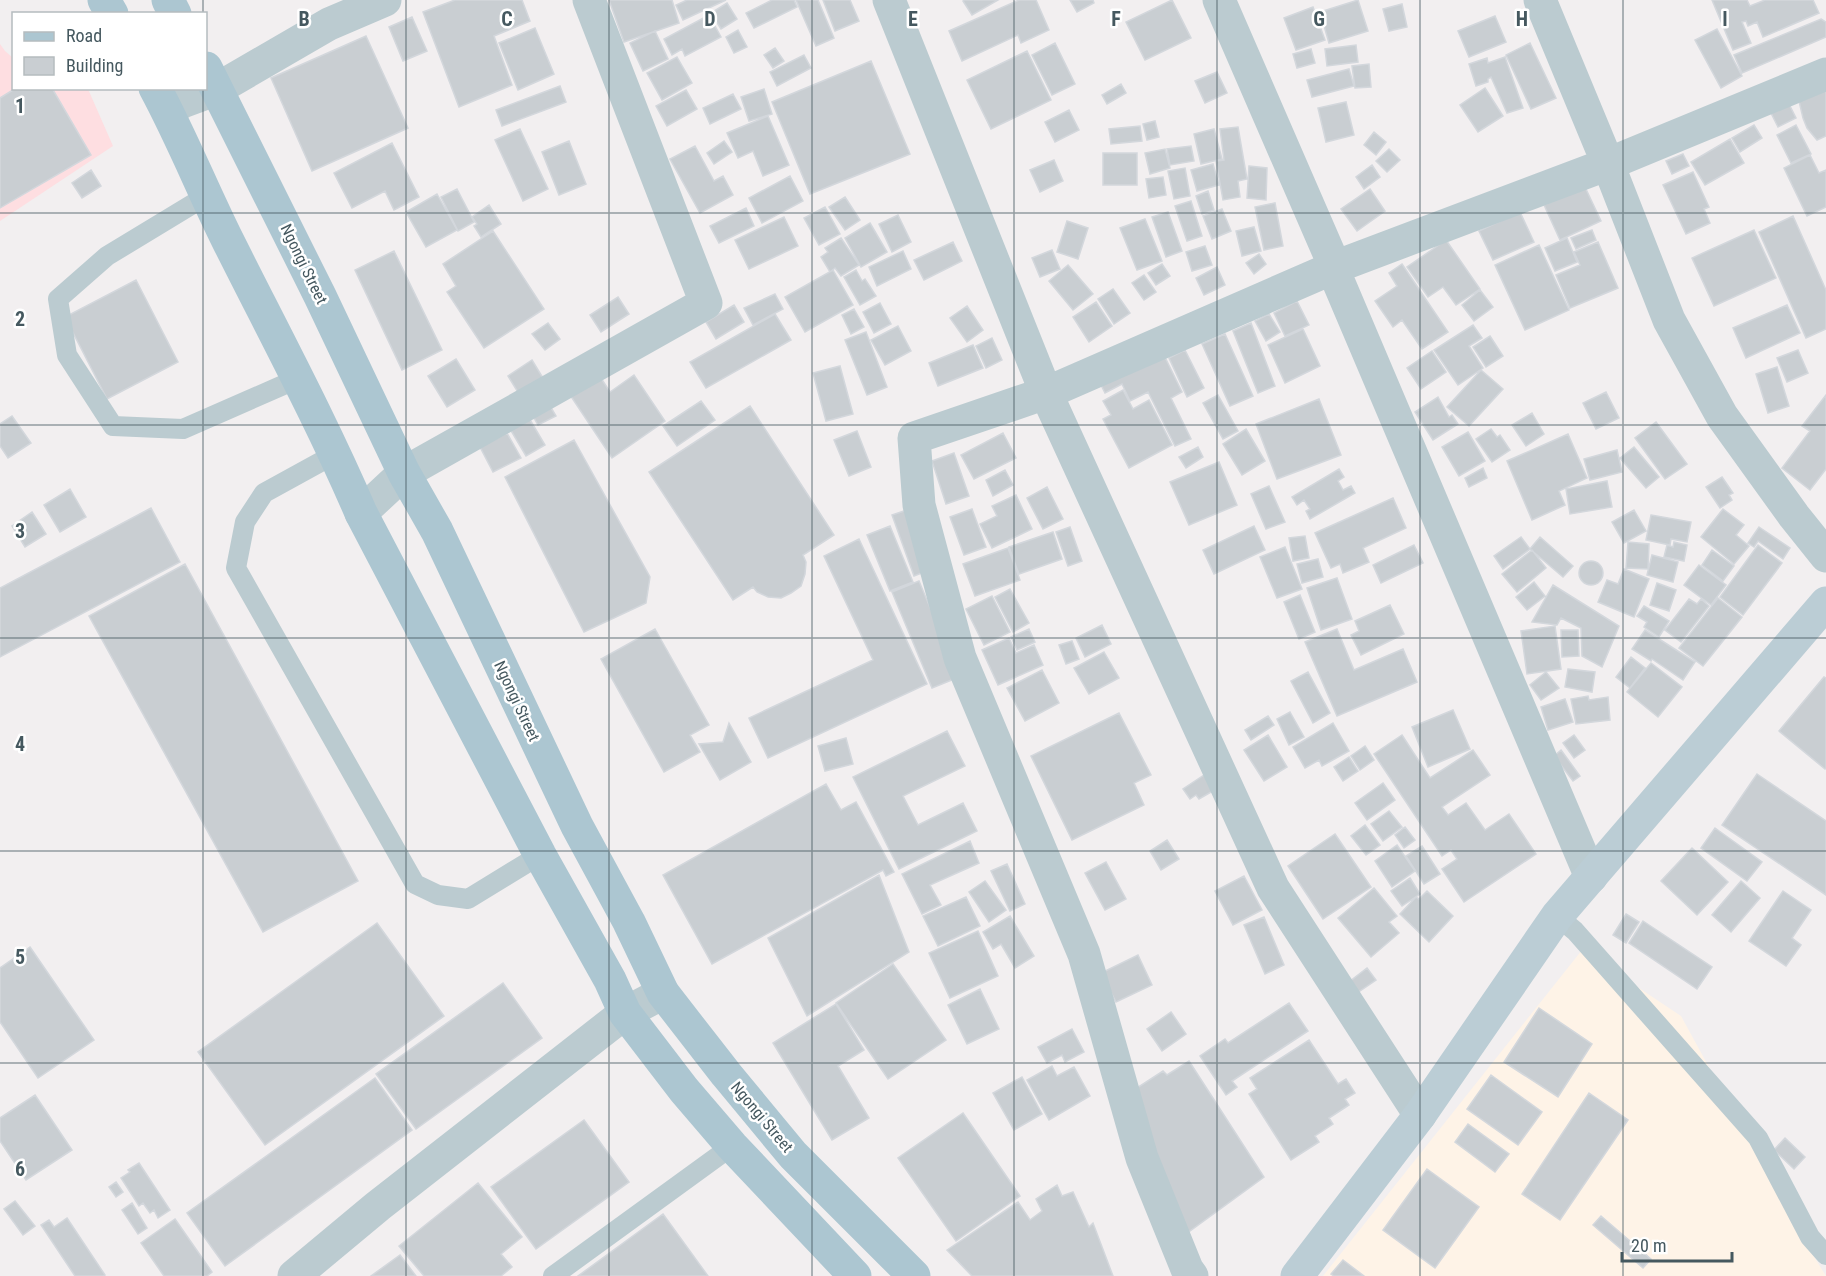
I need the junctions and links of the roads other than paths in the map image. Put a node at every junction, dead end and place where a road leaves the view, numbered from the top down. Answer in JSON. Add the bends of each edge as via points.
{"nodes":[{"id":1,"x":385,"y":0,"type":"edge"},
{"id":2,"x":589,"y":0,"type":"edge"},
{"id":3,"x":889,"y":0,"type":"edge"},
{"id":4,"x":1219,"y":0,"type":"edge"},
{"id":5,"x":1539,"y":0,"type":"edge"},
{"id":6,"x":1826,"y":74,"type":"edge"},
{"id":7,"x":211,"y":78,"type":"edge"},
{"id":8,"x":196,"y":90,"type":"edge"},
{"id":9,"x":161,"y":100,"type":"edge"},
{"id":10,"x":1608,"y":164,"type":"junction"},
{"id":11,"x":206,"y":196,"type":"junction"},
{"id":12,"x":1335,"y":267,"type":"junction"},
{"id":13,"x":297,"y":378,"type":"junction"},
{"id":14,"x":1046,"y":393,"type":"junction"},
{"id":15,"x":335,"y":454,"type":"junction"},
{"id":16,"x":404,"y":473,"type":"junction"},
{"id":17,"x":361,"y":513,"type":"junction"},
{"id":18,"x":1826,"y":556,"type":"edge"},
{"id":19,"x":1826,"y":603,"type":"edge"},
{"id":20,"x":540,"y":855,"type":"junction"},
{"id":21,"x":1591,"y":877,"type":"junction"},
{"id":22,"x":1557,"y":916,"type":"junction"},
{"id":23,"x":663,"y":993,"type":"junction"},
{"id":24,"x":625,"y":1013,"type":"junction"},
{"id":25,"x":1420,"y":1115,"type":"junction"},
{"id":26,"x":732,"y":1146,"type":"junction"},
{"id":27,"x":1826,"y":1255,"type":"edge"},
{"id":28,"x":294,"y":1276,"type":"edge"},
{"id":29,"x":553,"y":1276,"type":"edge"},
{"id":30,"x":855,"y":1276,"type":"edge"},
{"id":31,"x":914,"y":1276,"type":"edge"},
{"id":32,"x":1192,"y":1276,"type":"edge"},
{"id":33,"x":1297,"y":1276,"type":"edge"}],
"edges":[{"from":1,"to":7,"type":"street"},
{"from":2,"to":16,"type":"street","via":[[706,303]]},
{"from":3,"to":14,"type":"street"},
{"from":4,"to":12,"type":"street"},
{"from":5,"to":10,"type":"street"},
{"from":6,"to":10,"type":"street"},
{"from":7,"to":16,"type":"main road","name":"Ngongi Street"},
{"from":8,"to":9,"type":"street","via":[[182,102]]},
{"from":9,"to":11,"type":"main road"},
{"from":10,"to":12,"type":"street"},
{"from":10,"to":18,"type":"street","via":[[1669,320],[1722,416]]},
{"from":11,"to":13,"type":"main road"},
{"from":11,"to":13,"type":"lane","via":[[107,256],[58,299],[67,355],[113,426],[183,429]]},
{"from":12,"to":14,"type":"street"},
{"from":12,"to":21,"type":"street"},
{"from":13,"to":15,"type":"main road"},
{"from":14,"to":25,"type":"street","via":[[1273,888]]},
{"from":14,"to":32,"type":"street","via":[[914,438],[920,505],[960,658],[1084,954],[1142,1158]]},
{"from":15,"to":17,"type":"main road"},
{"from":15,"to":20,"type":"lane","via":[[264,493],[245,522],[236,568],[415,884],[438,895],[468,899]]},
{"from":16,"to":17,"type":"street"},
{"from":16,"to":23,"type":"main road","name":"Ngongi Street","via":[[437,531],[577,826]]},
{"from":17,"to":20,"type":"main road"},
{"from":19,"to":21,"type":"street"},
{"from":20,"to":24,"type":"main road"},
{"from":21,"to":22,"type":"street"},
{"from":22,"to":25,"type":"street"},
{"from":22,"to":27,"type":"lane","via":[[1575,931],[1758,1138],[1810,1237]]},
{"from":23,"to":24,"type":"street"},
{"from":23,"to":31,"type":"main road","name":"Ngongi Street","via":[[793,1155]]},
{"from":24,"to":26,"type":"main road"},
{"from":24,"to":28,"type":"street"},
{"from":25,"to":33,"type":"street"},
{"from":26,"to":29,"type":"lane"},
{"from":26,"to":30,"type":"main road"}]}
